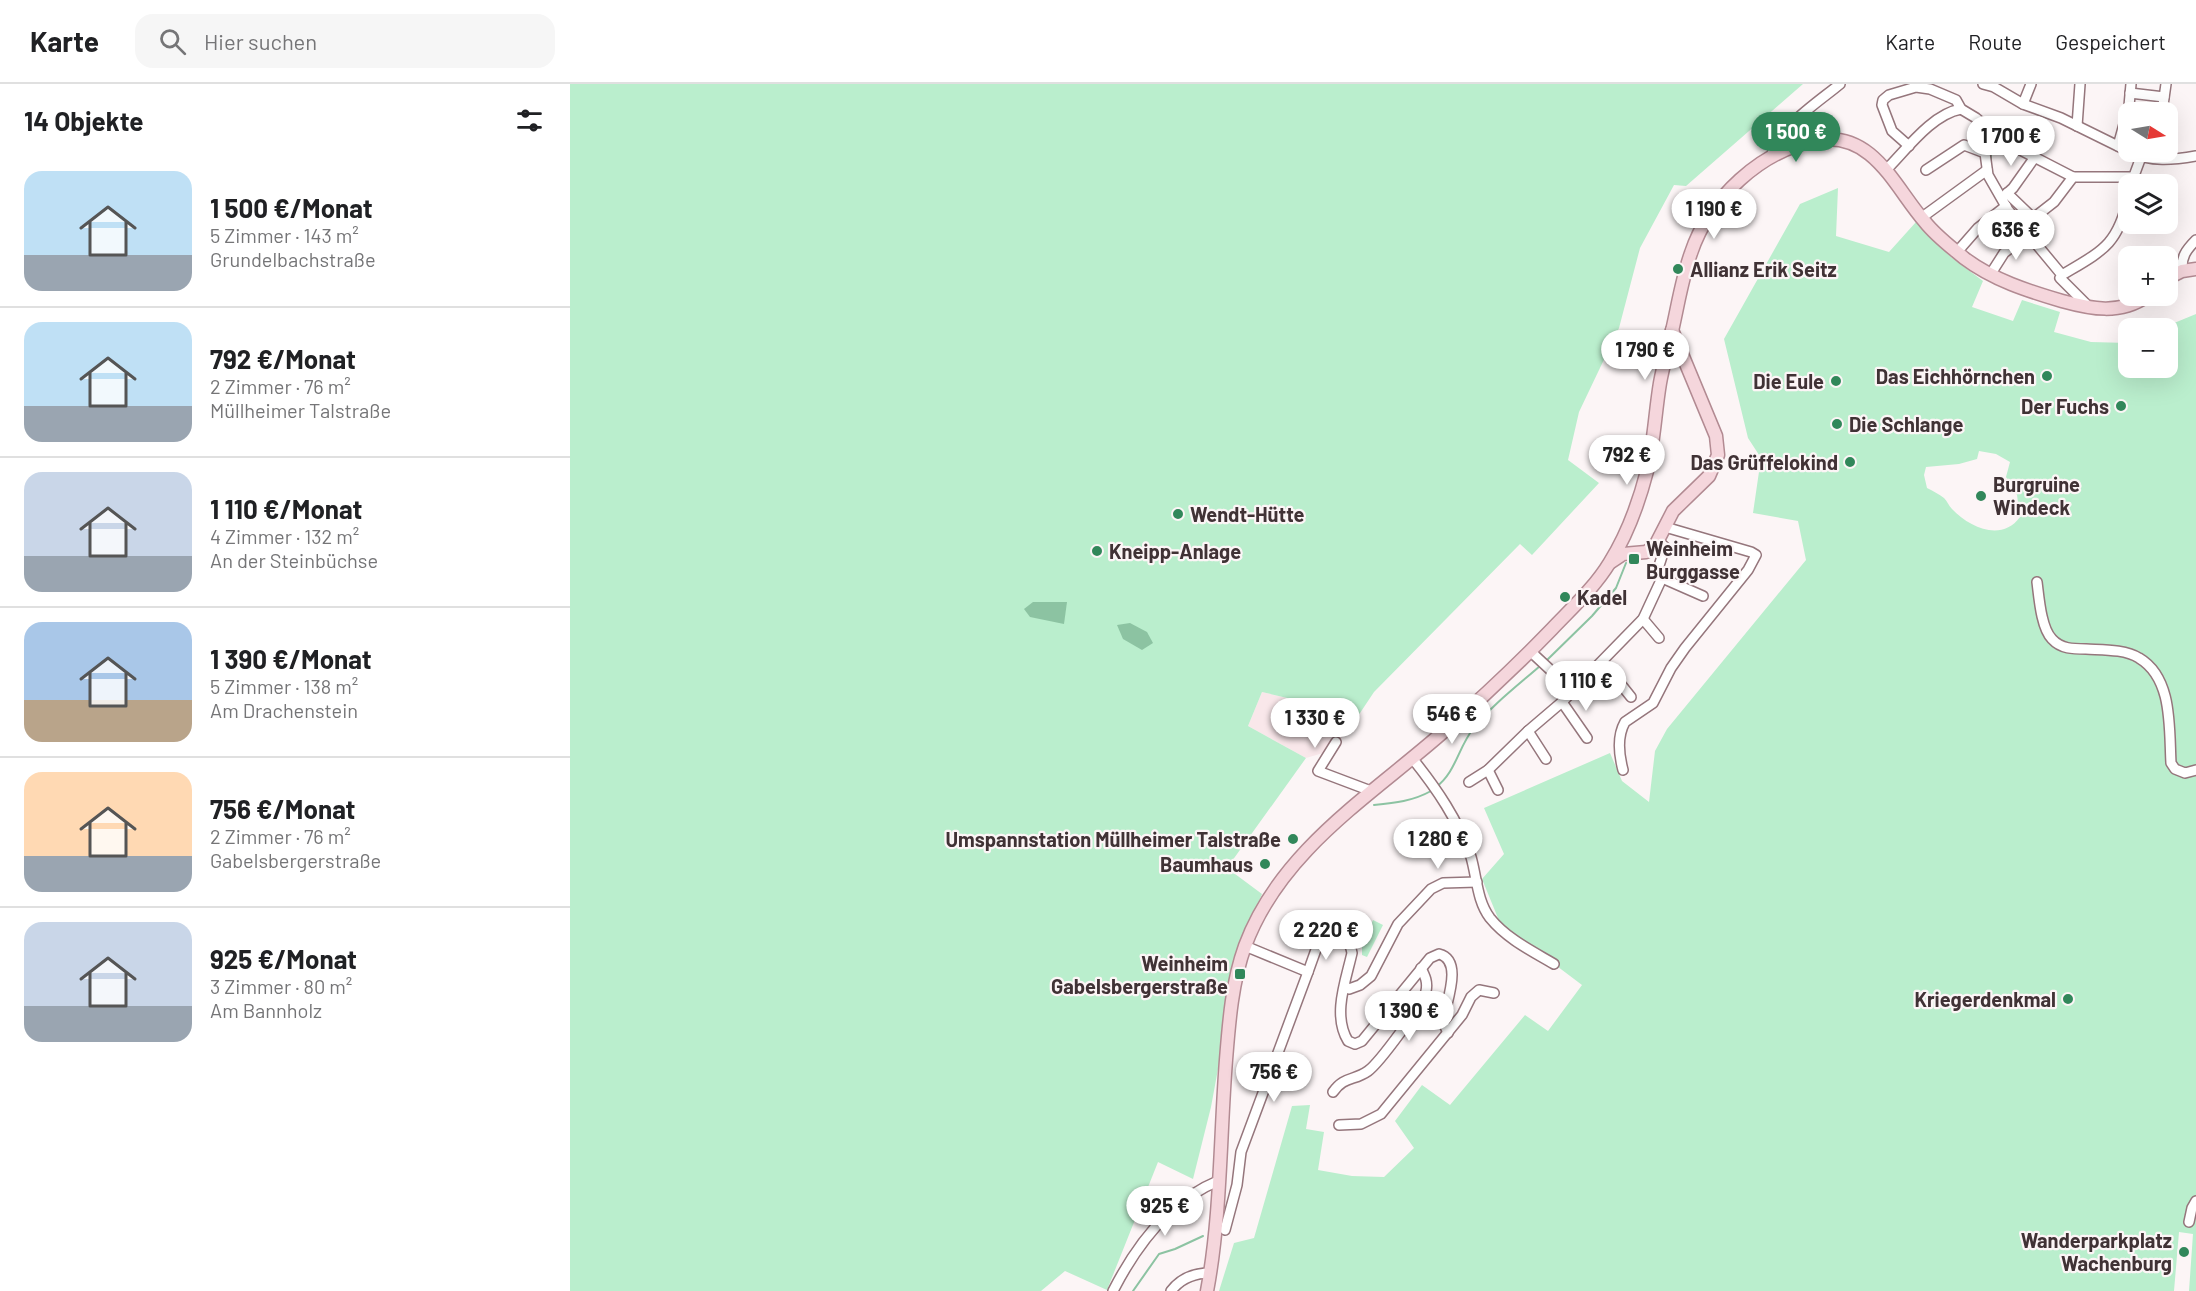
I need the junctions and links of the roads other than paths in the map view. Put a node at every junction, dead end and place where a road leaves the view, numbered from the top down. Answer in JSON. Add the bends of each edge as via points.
{"nodes":[{"id":1,"x":1840,"y":84,"type":"edge"},
{"id":2,"x":1983,"y":84,"type":"edge"},
{"id":3,"x":2031,"y":84,"type":"edge"},
{"id":4,"x":2080,"y":84,"type":"edge"},
{"id":5,"x":2166,"y":84,"type":"edge"},
{"id":6,"x":1994,"y":86,"type":"edge"},
{"id":7,"x":2131,"y":88,"type":"edge"},
{"id":8,"x":2164,"y":97,"type":"junction"},
{"id":9,"x":2163,"y":102,"type":"edge"},
{"id":10,"x":2023,"y":104,"type":"junction"},
{"id":11,"x":1961,"y":110,"type":"junction"},
{"id":12,"x":2077,"y":126,"type":"junction"},
{"id":13,"x":1996,"y":142,"type":"junction"},
{"id":14,"x":2118,"y":146,"type":"edge"},
{"id":15,"x":1909,"y":147,"type":"junction"},
{"id":16,"x":1985,"y":153,"type":"junction"},
{"id":17,"x":2196,"y":156,"type":"edge"},
{"id":18,"x":1772,"y":157,"type":"junction"},
{"id":19,"x":2034,"y":157,"type":"junction"},
{"id":20,"x":2178,"y":159,"type":"edge"},
{"id":21,"x":1886,"y":170,"type":"junction"},
{"id":22,"x":1926,"y":170,"type":"dead end"},
{"id":23,"x":1988,"y":170,"type":"junction"},
{"id":24,"x":2073,"y":177,"type":"junction"},
{"id":25,"x":2118,"y":180,"type":"edge"},
{"id":26,"x":2005,"y":199,"type":"junction"},
{"id":27,"x":1921,"y":218,"type":"junction"},
{"id":28,"x":2033,"y":218,"type":"junction"},
{"id":29,"x":2025,"y":231,"type":"junction"},
{"id":30,"x":2118,"y":231,"type":"edge"},
{"id":31,"x":2196,"y":240,"type":"edge"},
{"id":32,"x":1957,"y":252,"type":"junction"},
{"id":33,"x":2196,"y":269,"type":"edge"},
{"id":34,"x":2182,"y":272,"type":"junction"},
{"id":35,"x":2178,"y":274,"type":"edge"},
{"id":36,"x":1990,"y":275,"type":"junction"},
{"id":37,"x":2061,"y":276,"type":"junction"},
{"id":38,"x":2053,"y":298,"type":"junction"},
{"id":39,"x":2126,"y":306,"type":"edge"},
{"id":40,"x":2091,"y":308,"type":"junction"},
{"id":41,"x":1672,"y":330,"type":"junction"},
{"id":42,"x":1685,"y":360,"type":"junction"},
{"id":43,"x":1664,"y":365,"type":"junction"},
{"id":44,"x":1665,"y":527,"type":"junction"},
{"id":45,"x":1621,"y":541,"type":"junction"},
{"id":46,"x":1658,"y":541,"type":"junction"},
{"id":47,"x":1629,"y":553,"type":"junction"},
{"id":48,"x":1610,"y":563,"type":"junction"},
{"id":49,"x":1662,"y":578,"type":"junction"},
{"id":50,"x":2037,"y":582,"type":"dead end"},
{"id":51,"x":1703,"y":596,"type":"dead end"},
{"id":52,"x":1643,"y":619,"type":"junction"},
{"id":53,"x":1659,"y":638,"type":"dead end"},
{"id":54,"x":1530,"y":651,"type":"junction"},
{"id":55,"x":1603,"y":662,"type":"junction"},
{"id":56,"x":1573,"y":691,"type":"junction"},
{"id":57,"x":1631,"y":697,"type":"dead end"},
{"id":58,"x":1562,"y":702,"type":"junction"},
{"id":59,"x":1528,"y":731,"type":"junction"},
{"id":60,"x":1587,"y":738,"type":"dead end"},
{"id":61,"x":1336,"y":742,"type":"dead end"},
{"id":62,"x":1412,"y":758,"type":"junction"},
{"id":63,"x":1546,"y":759,"type":"dead end"},
{"id":64,"x":1488,"y":770,"type":"junction"},
{"id":65,"x":1623,"y":770,"type":"dead end"},
{"id":66,"x":2196,"y":770,"type":"edge"},
{"id":67,"x":1469,"y":782,"type":"dead end"},
{"id":68,"x":1498,"y":790,"type":"dead end"},
{"id":69,"x":1371,"y":791,"type":"junction"},
{"id":70,"x":1478,"y":882,"type":"junction"},
{"id":71,"x":1245,"y":946,"type":"junction"},
{"id":72,"x":1554,"y":964,"type":"dead end"},
{"id":73,"x":1421,"y":968,"type":"junction"},
{"id":74,"x":1308,"y":972,"type":"junction"},
{"id":75,"x":1345,"y":986,"type":"junction"},
{"id":76,"x":1494,"y":993,"type":"dead end"},
{"id":77,"x":1448,"y":1033,"type":"junction"},
{"id":78,"x":1333,"y":1092,"type":"dead end"},
{"id":79,"x":1339,"y":1125,"type":"dead end"},
{"id":80,"x":1220,"y":1150,"type":"junction"},
{"id":81,"x":1241,"y":1152,"type":"junction"},
{"id":82,"x":1218,"y":1181,"type":"junction"},
{"id":83,"x":2196,"y":1202,"type":"edge"},
{"id":84,"x":2189,"y":1222,"type":"dead end"},
{"id":85,"x":1225,"y":1230,"type":"dead end"},
{"id":86,"x":1210,"y":1273,"type":"junction"},
{"id":87,"x":1113,"y":1291,"type":"edge"},
{"id":88,"x":1171,"y":1291,"type":"edge"},
{"id":89,"x":1207,"y":1291,"type":"edge"}],
"edges":[{"from":1,"to":18,"type":"street","via":[[1783,134]]},
{"from":2,"to":6,"type":"street"},
{"from":3,"to":10,"type":"street"},
{"from":4,"to":12,"type":"street"},
{"from":5,"to":8,"type":"street"},
{"from":6,"to":10,"type":"street"},
{"from":7,"to":8,"type":"street"},
{"from":8,"to":9,"type":"street"},
{"from":10,"to":12,"type":"street"},
{"from":11,"to":13,"type":"street","via":[[1989,129]]},
{"from":11,"to":15,"type":"street","via":[[1939,117]]},
{"from":11,"to":15,"type":"street","via":[[1956,100],[1922,87],[1885,98],[1882,105],[1892,131]]},
{"from":12,"to":14,"type":"street"},
{"from":13,"to":16,"type":"street"},
{"from":13,"to":19,"type":"street","via":[[2002,141]]},
{"from":15,"to":21,"type":"street"},
{"from":16,"to":22,"type":"street","via":[[1964,144]]},
{"from":16,"to":23,"type":"street"},
{"from":17,"to":20,"type":"street"},
{"from":18,"to":21,"type":"main road","via":[[1809,142],[1835,140],[1862,148]]},
{"from":18,"to":41,"type":"main road","via":[[1732,188],[1701,232],[1691,252]]},
{"from":19,"to":24,"type":"street"},
{"from":19,"to":26,"type":"street"},
{"from":21,"to":27,"type":"main road"},
{"from":23,"to":26,"type":"street"},
{"from":23,"to":27,"type":"street"},
{"from":24,"to":25,"type":"street"},
{"from":24,"to":28,"type":"street","via":[[2054,202]]},
{"from":26,"to":28,"type":"street"},
{"from":26,"to":29,"type":"street"},
{"from":26,"to":32,"type":"street"},
{"from":27,"to":32,"type":"main road"},
{"from":28,"to":29,"type":"street"},
{"from":29,"to":36,"type":"street"},
{"from":29,"to":37,"type":"street"},
{"from":30,"to":37,"type":"street","via":[[2097,254]]},
{"from":31,"to":34,"type":"street","via":[[2184,253]]},
{"from":32,"to":36,"type":"main road"},
{"from":33,"to":34,"type":"main road"},
{"from":34,"to":35,"type":"main road"},
{"from":36,"to":38,"type":"main road"},
{"from":37,"to":38,"type":"street"},
{"from":37,"to":40,"type":"street"},
{"from":38,"to":40,"type":"main road"},
{"from":39,"to":40,"type":"main road"},
{"from":41,"to":42,"type":"main road"},
{"from":41,"to":43,"type":"main road"},
{"from":42,"to":43,"type":"main road"},
{"from":42,"to":44,"type":"main road","via":[[1716,436],[1718,455],[1709,476],[1678,505]]},
{"from":43,"to":45,"type":"main road","via":[[1646,476]]},
{"from":44,"to":46,"type":"main road"},
{"from":44,"to":65,"type":"street","via":[[1756,555],[1676,662],[1653,703],[1625,722],[1619,740]]},
{"from":45,"to":47,"type":"main road"},
{"from":45,"to":48,"type":"main road"},
{"from":46,"to":47,"type":"main road","via":[[1649,551]]},
{"from":46,"to":49,"type":"street","via":[[1665,547],[1658,569]]},
{"from":47,"to":48,"type":"main road"},
{"from":48,"to":54,"type":"main road"},
{"from":49,"to":51,"type":"street"},
{"from":49,"to":52,"type":"street"},
{"from":50,"to":66,"type":"street","via":[[2046,629],[2056,643],[2070,649],[2112,650],[2139,657],[2158,675],[2166,701],[2171,763],[2185,773]]},
{"from":52,"to":53,"type":"street"},
{"from":52,"to":55,"type":"street"},
{"from":54,"to":56,"type":"street"},
{"from":54,"to":62,"type":"main road"},
{"from":55,"to":56,"type":"street"},
{"from":55,"to":57,"type":"street"},
{"from":56,"to":58,"type":"street"},
{"from":58,"to":59,"type":"street"},
{"from":58,"to":60,"type":"street"},
{"from":59,"to":63,"type":"street"},
{"from":59,"to":64,"type":"street"},
{"from":61,"to":69,"type":"street","via":[[1318,771]]},
{"from":62,"to":69,"type":"main road"},
{"from":62,"to":70,"type":"street","via":[[1439,791],[1463,836]]},
{"from":64,"to":67,"type":"street"},
{"from":64,"to":68,"type":"street"},
{"from":69,"to":71,"type":"main road","via":[[1304,852],[1279,882]]},
{"from":70,"to":72,"type":"street","via":[[1481,902],[1490,917],[1511,938]]},
{"from":70,"to":75,"type":"street","via":[[1443,883],[1431,889],[1398,924],[1371,976],[1355,988]]},
{"from":71,"to":74,"type":"street"},
{"from":71,"to":80,"type":"main road","via":[[1231,1005]]},
{"from":73,"to":75,"type":"street","via":[[1359,1043],[1348,1041],[1342,1025]]},
{"from":73,"to":77,"type":"street","via":[[1439,954],[1453,966],[1444,1017]]},
{"from":73,"to":78,"type":"street","via":[[1427,988],[1422,1002],[1374,1065],[1344,1080]]},
{"from":74,"to":75,"type":"street","via":[[1322,939],[1329,934],[1345,938],[1351,947]]},
{"from":74,"to":81,"type":"street"},
{"from":76,"to":77,"type":"street","via":[[1479,990]]},
{"from":77,"to":79,"type":"street","via":[[1381,1114],[1361,1124]]},
{"from":80,"to":81,"type":"street"},
{"from":80,"to":82,"type":"main road"},
{"from":81,"to":85,"type":"street"},
{"from":82,"to":86,"type":"main road"},
{"from":82,"to":87,"type":"street","via":[[1201,1188],[1162,1219],[1128,1261]]},
{"from":83,"to":84,"type":"street"},
{"from":86,"to":88,"type":"street","via":[[1191,1275]]},
{"from":86,"to":89,"type":"main road"}]}
